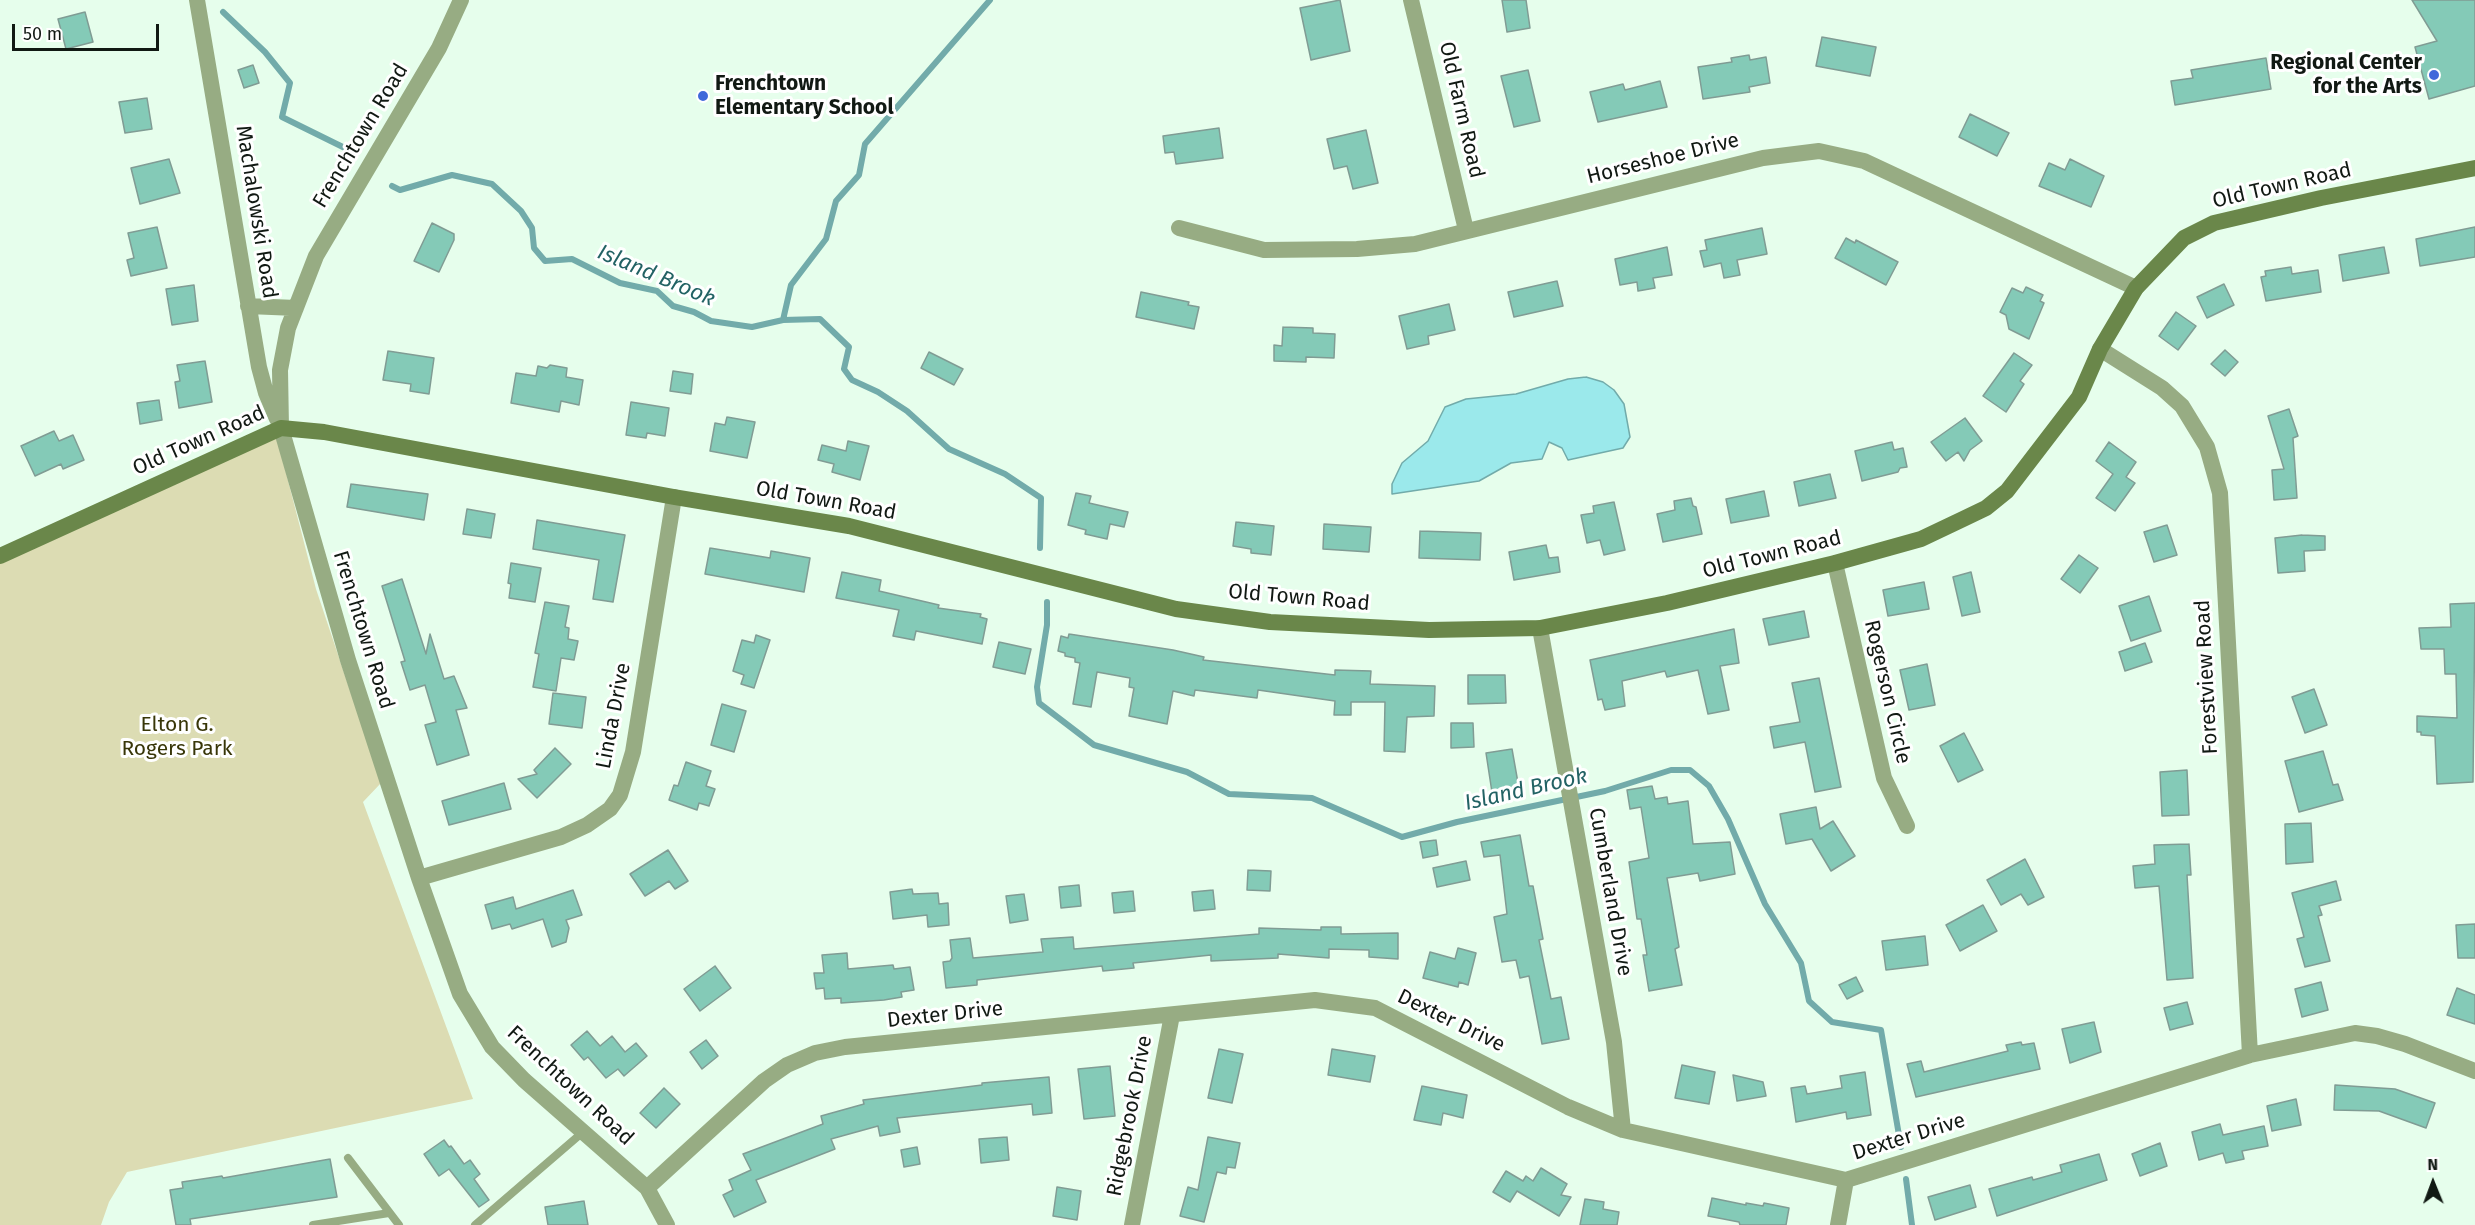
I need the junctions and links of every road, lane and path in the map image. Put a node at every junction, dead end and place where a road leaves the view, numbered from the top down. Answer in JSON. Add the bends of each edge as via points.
{"nodes":[{"id":1,"x":197,"y":0,"type":"edge"},
{"id":2,"x":461,"y":0,"type":"edge"},
{"id":3,"x":1412,"y":0,"type":"edge"},
{"id":4,"x":2475,"y":168,"type":"edge"},
{"id":5,"x":1179,"y":228,"type":"dead end"},
{"id":6,"x":1466,"y":230,"type":"junction"},
{"id":7,"x":2136,"y":288,"type":"junction"},
{"id":8,"x":248,"y":306,"type":"junction"},
{"id":9,"x":296,"y":308,"type":"junction"},
{"id":10,"x":2100,"y":349,"type":"junction"},
{"id":11,"x":281,"y":428,"type":"junction"},
{"id":12,"x":674,"y":497,"type":"junction"},
{"id":13,"x":0,"y":556,"type":"edge"},
{"id":14,"x":1835,"y":563,"type":"junction"},
{"id":15,"x":1540,"y":628,"type":"junction"},
{"id":16,"x":1907,"y":826,"type":"dead end"},
{"id":17,"x":418,"y":878,"type":"junction"},
{"id":18,"x":1172,"y":1015,"type":"junction"},
{"id":19,"x":2250,"y":1055,"type":"junction"},
{"id":20,"x":2475,"y":1071,"type":"edge"},
{"id":21,"x":1623,"y":1130,"type":"junction"},
{"id":22,"x":583,"y":1132,"type":"junction"},
{"id":23,"x":348,"y":1158,"type":"dead end"},
{"id":24,"x":1846,"y":1180,"type":"junction"},
{"id":25,"x":647,"y":1188,"type":"junction"},
{"id":26,"x":389,"y":1213,"type":"junction"},
{"id":27,"x":313,"y":1225,"type":"edge"},
{"id":28,"x":399,"y":1225,"type":"edge"},
{"id":29,"x":475,"y":1225,"type":"edge"},
{"id":30,"x":666,"y":1225,"type":"edge"},
{"id":31,"x":1132,"y":1225,"type":"edge"},
{"id":32,"x":1838,"y":1225,"type":"edge"}],
"edges":[{"from":1,"to":8,"type":"street","name":"Machalowski Road"},
{"from":2,"to":9,"type":"street","name":"Frenchtown Road","via":[[439,48],[316,256]]},
{"from":3,"to":6,"type":"street","name":"Old Farm Road"},
{"from":4,"to":7,"type":"main road","name":"Old Town Road","via":[[2214,224],[2184,238]]},
{"from":5,"to":6,"type":"street","name":"Horseshoe Drive","via":[[1264,250],[1414,244]]},
{"from":6,"to":7,"type":"street","name":"Horseshoe Drive","via":[[1763,158],[1819,151],[1864,161]]},
{"from":7,"to":10,"type":"main road","name":"Old Town Road"},
{"from":8,"to":9,"type":"street"},
{"from":8,"to":11,"type":"street","name":"Machalowski Road","via":[[266,393]]},
{"from":9,"to":11,"type":"street","name":"Frenchtown Road","via":[[280,370]]},
{"from":10,"to":14,"type":"main road","name":"Old Town Road","via":[[2079,397],[2007,491],[1986,508],[1921,539]]},
{"from":10,"to":19,"type":"street","name":"Forestview Road","via":[[2162,388],[2182,406],[2207,447],[2220,493]]},
{"from":11,"to":12,"type":"main road","name":"Old Town Road","via":[[324,432]]},
{"from":11,"to":13,"type":"main road","name":"Old Town Road"},
{"from":11,"to":17,"type":"street","name":"Frenchtown Road","via":[[338,627]]},
{"from":12,"to":15,"type":"main road","name":"Old Town Road","via":[[849,525],[1176,609],[1281,622],[1429,630]]},
{"from":12,"to":17,"type":"street","name":"Linda Drive","via":[[635,741],[620,795],[610,809],[561,837]]},
{"from":14,"to":15,"type":"main road","name":"Old Town Road"},
{"from":14,"to":16,"type":"street","name":"Rogerson Circle","via":[[1884,778]]},
{"from":15,"to":21,"type":"street","name":"Cumberland Drive","via":[[1614,1042]]},
{"from":17,"to":22,"type":"street","name":"Frenchtown Road","via":[[447,963],[478,1027],[524,1080]]},
{"from":18,"to":21,"type":"street","name":"Dexter Drive","via":[[1315,1000],[1375,1008],[1568,1107]]},
{"from":18,"to":25,"type":"street","name":"Dexter Drive","via":[[815,1053],[787,1065],[764,1082]]},
{"from":18,"to":31,"type":"street","name":"Ridgebrook Drive"},
{"from":19,"to":20,"type":"street","name":"Dexter Drive","via":[[2355,1034],[2405,1044]]},
{"from":19,"to":24,"type":"street","name":"Dexter Drive"},
{"from":21,"to":24,"type":"street","name":"Dexter Drive"},
{"from":22,"to":25,"type":"street","name":"Frenchtown Road"},
{"from":22,"to":29,"type":"lane"},
{"from":23,"to":26,"type":"lane"},
{"from":24,"to":32,"type":"street"},
{"from":25,"to":30,"type":"street","name":"Frenchtown Road"},
{"from":26,"to":27,"type":"lane"},
{"from":26,"to":28,"type":"lane"}]}
